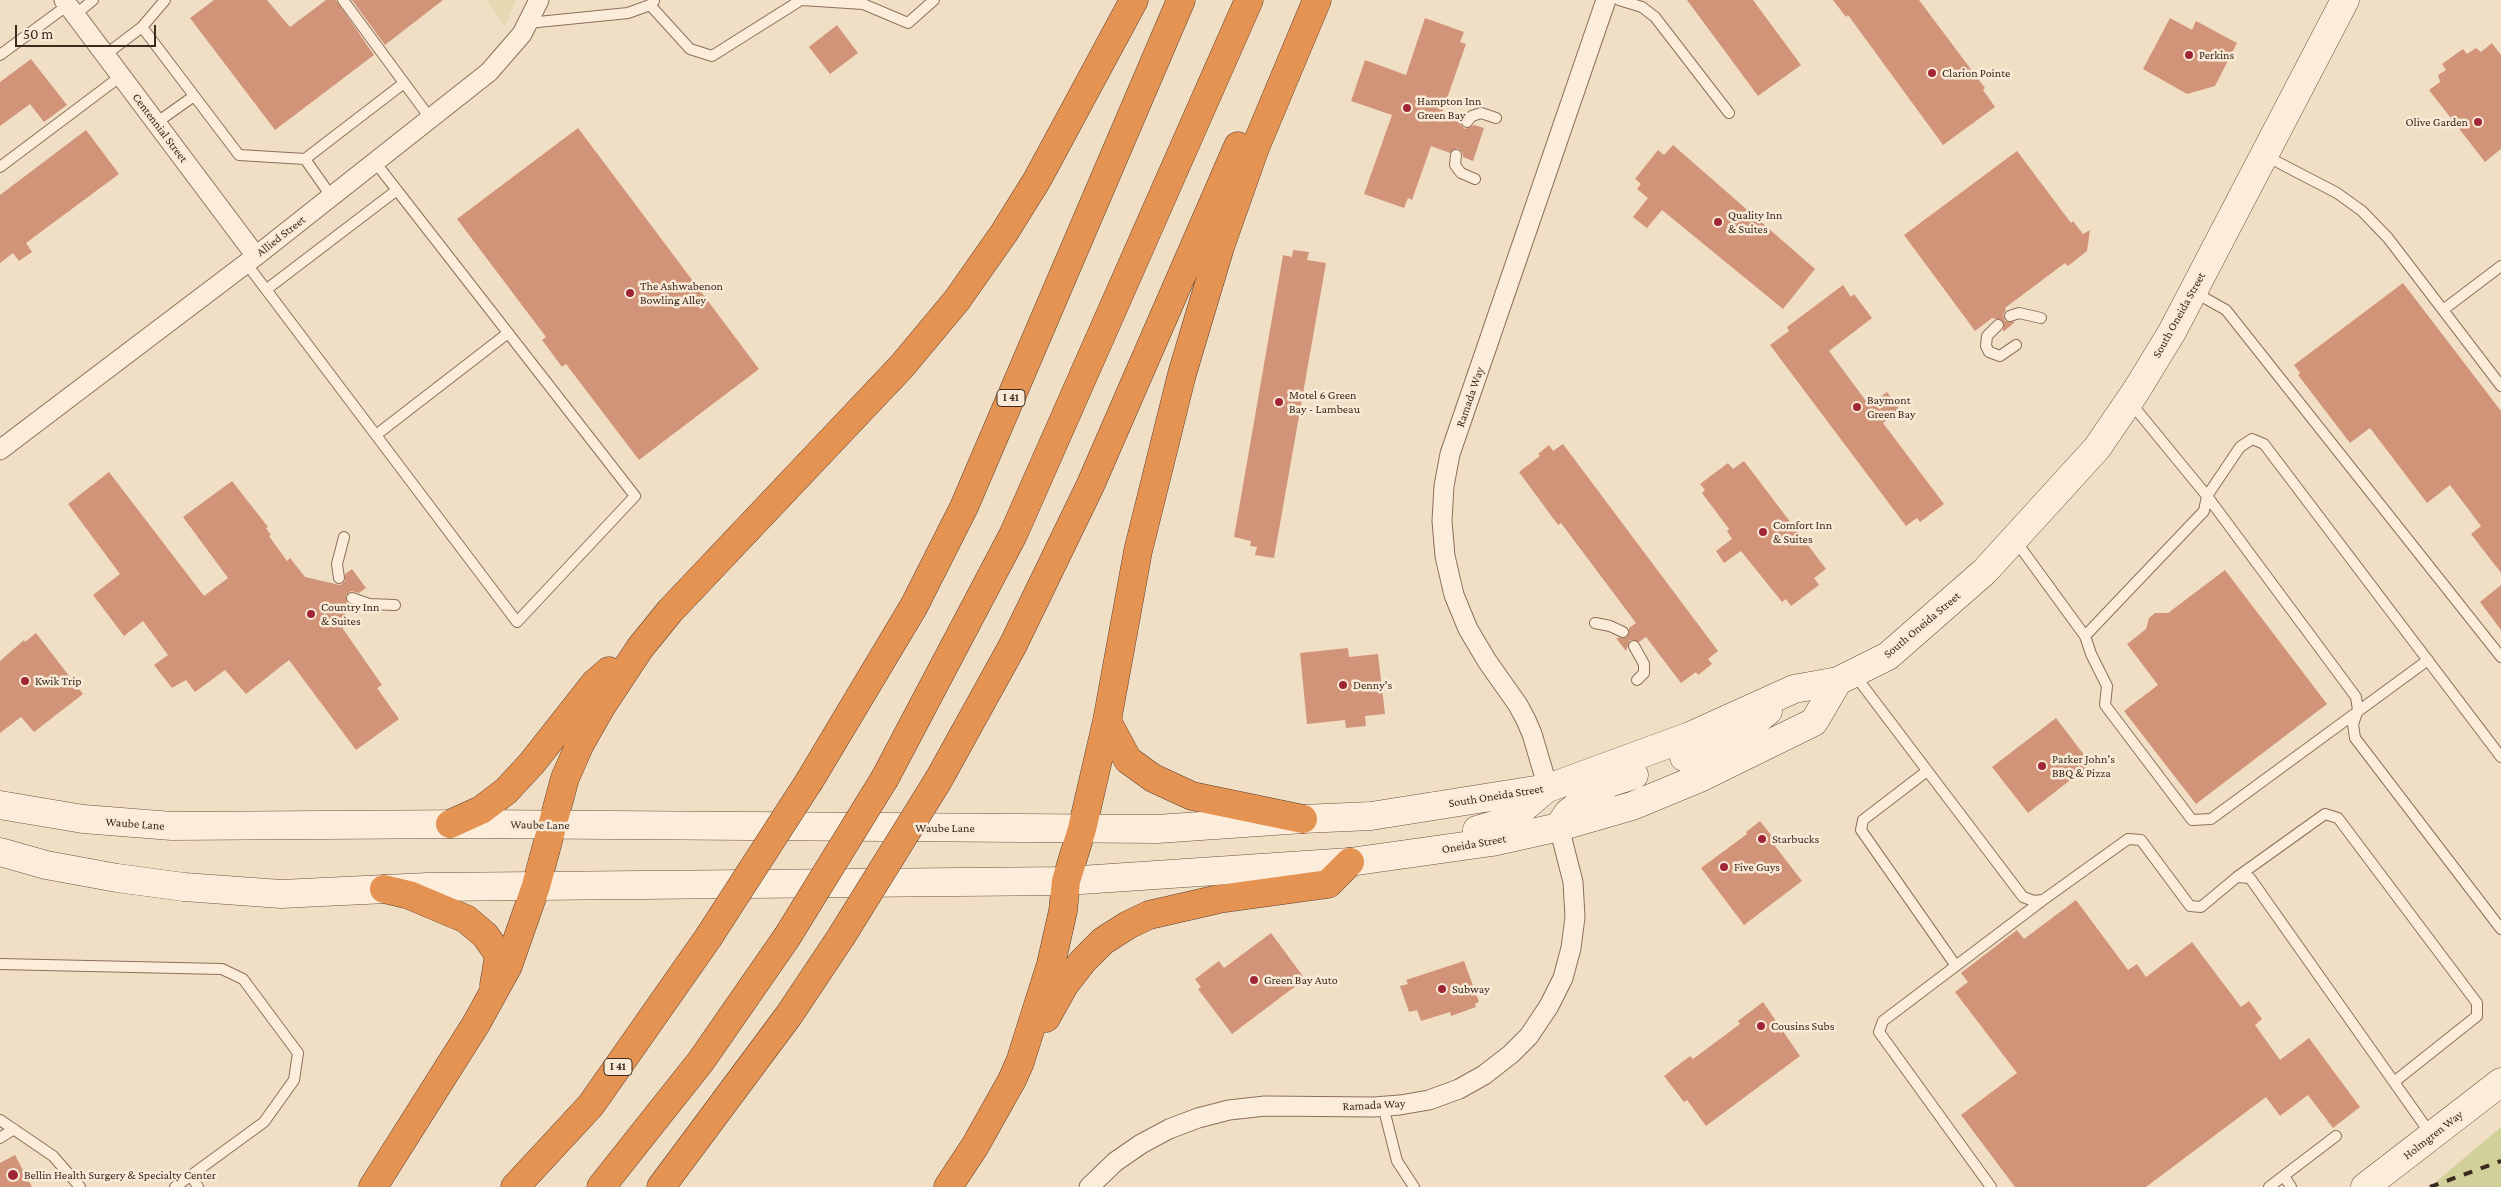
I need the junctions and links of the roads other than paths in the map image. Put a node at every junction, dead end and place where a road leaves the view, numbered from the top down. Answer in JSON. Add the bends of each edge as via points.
{"nodes":[{"id":1,"x":93,"y":0,"type":"edge"},
{"id":2,"x":165,"y":0,"type":"edge"},
{"id":3,"x":343,"y":0,"type":"edge"},
{"id":4,"x":539,"y":0,"type":"edge"},
{"id":5,"x":802,"y":0,"type":"edge"},
{"id":6,"x":934,"y":0,"type":"edge"},
{"id":7,"x":1134,"y":0,"type":"edge"},
{"id":8,"x":1181,"y":0,"type":"edge"},
{"id":9,"x":1249,"y":0,"type":"edge"},
{"id":10,"x":1303,"y":0,"type":"edge"},
{"id":11,"x":1317,"y":0,"type":"edge"},
{"id":12,"x":1606,"y":0,"type":"edge"},
{"id":13,"x":1620,"y":0,"type":"edge"},
{"id":14,"x":2345,"y":0,"type":"edge"},
{"id":15,"x":652,"y":3,"type":"edge"},
{"id":16,"x":69,"y":7,"type":"edge"},
{"id":17,"x":528,"y":23,"type":"junction"},
{"id":18,"x":142,"y":27,"type":"junction"},
{"id":19,"x":0,"y":55,"type":"edge"},
{"id":20,"x":105,"y":55,"type":"junction"},
{"id":21,"x":121,"y":76,"type":"junction"},
{"id":22,"x":404,"y":83,"type":"junction"},
{"id":23,"x":194,"y":96,"type":"junction"},
{"id":24,"x":1728,"y":113,"type":"dead end"},
{"id":25,"x":430,"y":118,"type":"junction"},
{"id":26,"x":1496,"y":118,"type":"dead end"},
{"id":27,"x":1467,"y":122,"type":"dead end"},
{"id":28,"x":156,"y":123,"type":"junction"},
{"id":29,"x":1456,"y":155,"type":"dead end"},
{"id":30,"x":2264,"y":155,"type":"junction"},
{"id":31,"x":305,"y":159,"type":"junction"},
{"id":32,"x":375,"y":162,"type":"junction"},
{"id":33,"x":0,"y":167,"type":"edge"},
{"id":34,"x":1476,"y":179,"type":"dead end"},
{"id":35,"x":397,"y":190,"type":"junction"},
{"id":36,"x":331,"y":196,"type":"junction"},
{"id":37,"x":251,"y":259,"type":"junction"},
{"id":38,"x":2501,"y":266,"type":"edge"},
{"id":39,"x":267,"y":289,"type":"junction"},
{"id":40,"x":2193,"y":291,"type":"junction"},
{"id":41,"x":2443,"y":310,"type":"junction"},
{"id":42,"x":2010,"y":316,"type":"dead end"},
{"id":43,"x":2041,"y":318,"type":"dead end"},
{"id":44,"x":1998,"y":325,"type":"dead end"},
{"id":45,"x":508,"y":333,"type":"junction"},
{"id":46,"x":2016,"y":345,"type":"dead end"},
{"id":47,"x":2501,"y":386,"type":"edge"},
{"id":48,"x":2129,"y":401,"type":"junction"},
{"id":49,"x":376,"y":435,"type":"junction"},
{"id":50,"x":0,"y":450,"type":"edge"},
{"id":51,"x":2207,"y":496,"type":"junction"},
{"id":52,"x":344,"y":536,"type":"dead end"},
{"id":53,"x":2015,"y":539,"type":"junction"},
{"id":54,"x":339,"y":578,"type":"dead end"},
{"id":55,"x":352,"y":598,"type":"dead end"},
{"id":56,"x":395,"y":605,"type":"dead end"},
{"id":57,"x":1595,"y":624,"type":"dead end"},
{"id":58,"x":1623,"y":632,"type":"dead end"},
{"id":59,"x":2085,"y":636,"type":"junction"},
{"id":60,"x":1634,"y":646,"type":"dead end"},
{"id":61,"x":640,"y":648,"type":"junction"},
{"id":62,"x":2501,"y":657,"type":"edge"},
{"id":63,"x":2428,"y":660,"type":"junction"},
{"id":64,"x":1845,"y":677,"type":"junction"},
{"id":65,"x":1638,"y":680,"type":"dead end"},
{"id":66,"x":1794,"y":689,"type":"junction"},
{"id":67,"x":2358,"y":710,"type":"junction"},
{"id":68,"x":1107,"y":721,"type":"junction"},
{"id":69,"x":2501,"y":757,"type":"edge"},
{"id":70,"x":1927,"y":771,"type":"junction"},
{"id":71,"x":1548,"y":788,"type":"junction"},
{"id":72,"x":0,"y":805,"type":"edge"},
{"id":73,"x":1303,"y":819,"type":"junction"},
{"id":74,"x":450,"y":824,"type":"junction"},
{"id":75,"x":551,"y":826,"type":"junction"},
{"id":76,"x":1559,"y":827,"type":"junction"},
{"id":77,"x":1082,"y":829,"type":"junction"},
{"id":78,"x":0,"y":852,"type":"edge"},
{"id":79,"x":1350,"y":862,"type":"junction"},
{"id":80,"x":2238,"y":877,"type":"junction"},
{"id":81,"x":1066,"y":881,"type":"junction"},
{"id":82,"x":536,"y":886,"type":"junction"},
{"id":83,"x":384,"y":890,"type":"junction"},
{"id":84,"x":2042,"y":900,"type":"junction"},
{"id":85,"x":2501,"y":929,"type":"edge"},
{"id":86,"x":0,"y":964,"type":"edge"},
{"id":87,"x":1956,"y":966,"type":"junction"},
{"id":88,"x":493,"y":994,"type":"junction"},
{"id":89,"x":1020,"y":1062,"type":"junction"},
{"id":90,"x":2394,"y":1082,"type":"junction"},
{"id":91,"x":2501,"y":1082,"type":"edge"},
{"id":92,"x":1383,"y":1106,"type":"junction"},
{"id":93,"x":0,"y":1120,"type":"edge"},
{"id":94,"x":14,"y":1129,"type":"junction"},
{"id":95,"x":2336,"y":1136,"type":"dead end"},
{"id":96,"x":2432,"y":1136,"type":"junction"},
{"id":97,"x":0,"y":1138,"type":"edge"},
{"id":98,"x":191,"y":1175,"type":"junction"},
{"id":99,"x":2284,"y":1176,"type":"junction"},
{"id":100,"x":80,"y":1187,"type":"edge"},
{"id":101,"x":174,"y":1187,"type":"edge"},
{"id":102,"x":198,"y":1187,"type":"edge"},
{"id":103,"x":373,"y":1187,"type":"edge"},
{"id":104,"x":515,"y":1187,"type":"edge"},
{"id":105,"x":601,"y":1187,"type":"edge"},
{"id":106,"x":660,"y":1187,"type":"edge"},
{"id":107,"x":948,"y":1187,"type":"edge"},
{"id":108,"x":1089,"y":1187,"type":"edge"},
{"id":109,"x":1414,"y":1187,"type":"edge"},
{"id":110,"x":1991,"y":1187,"type":"edge"},
{"id":111,"x":2269,"y":1187,"type":"edge"},
{"id":112,"x":2291,"y":1187,"type":"edge"},
{"id":113,"x":2365,"y":1187,"type":"edge"}],
"edges":[{"from":1,"to":16,"type":"lane"},
{"from":2,"to":18,"type":"lane"},
{"from":3,"to":22,"type":"lane"},
{"from":4,"to":17,"type":"street","name":"Allied Street"},
{"from":5,"to":6,"type":"lane","via":[[863,4],[908,23]]},
{"from":5,"to":15,"type":"lane","via":[[712,56],[690,49]]},
{"from":7,"to":61,"type":"highway","via":[[1034,187],[957,300],[902,366],[680,599]]},
{"from":8,"to":104,"type":"highway","number":"I 41","bridge":true,"via":[[964,507],[914,606],[810,780],[708,938],[591,1105]]},
{"from":9,"to":105,"type":"highway","bridge":true,"via":[[1013,535],[885,778],[787,937],[701,1061]]},
{"from":10,"to":106,"type":"highway","bridge":true,"via":[[1090,486],[1013,645],[938,779],[841,936],[789,1015]]},
{"from":11,"to":68,"type":"highway","via":[[1255,148],[1220,247],[1185,365],[1138,551]]},
{"from":12,"to":71,"type":"street","name":"Ramada Way","via":[[1450,454],[1444,486],[1445,556],[1454,595],[1468,629],[1522,713],[1532,734]]},
{"from":13,"to":24,"type":"lane","via":[[1655,17]]},
{"from":14,"to":30,"type":"street","name":"South Oneida Street"},
{"from":15,"to":17,"type":"lane","via":[[628,13]]},
{"from":16,"to":19,"type":"lane"},
{"from":16,"to":20,"type":"street","name":"Centennial Street"},
{"from":17,"to":25,"type":"street","name":"Allied Street","via":[[489,72]]},
{"from":18,"to":20,"type":"lane"},
{"from":18,"to":23,"type":"lane"},
{"from":20,"to":21,"type":"street","name":"Centennial Street"},
{"from":21,"to":28,"type":"street","name":"Centennial Street"},
{"from":21,"to":33,"type":"lane"},
{"from":22,"to":25,"type":"lane"},
{"from":22,"to":31,"type":"lane"},
{"from":23,"to":28,"type":"lane"},
{"from":23,"to":31,"type":"lane","via":[[239,155]]},
{"from":25,"to":32,"type":"street","name":"Allied Street"},
{"from":26,"to":27,"type":"lane","via":[[1481,114],[1472,116]]},
{"from":28,"to":37,"type":"street","name":"Centennial Street"},
{"from":29,"to":34,"type":"lane","via":[[1455,165],[1461,174]]},
{"from":30,"to":40,"type":"street","name":"South Oneida Street"},
{"from":30,"to":41,"type":"lane","via":[[2337,193],[2362,211],[2388,238]]},
{"from":31,"to":36,"type":"lane"},
{"from":32,"to":35,"type":"lane"},
{"from":32,"to":36,"type":"street","name":"Allied Street"},
{"from":35,"to":39,"type":"lane"},
{"from":35,"to":45,"type":"lane"},
{"from":36,"to":37,"type":"street","name":"Allied Street"},
{"from":37,"to":39,"type":"lane"},
{"from":37,"to":50,"type":"street","name":"Allied Street"},
{"from":38,"to":41,"type":"lane"},
{"from":39,"to":49,"type":"lane"},
{"from":40,"to":48,"type":"street","name":"South Oneida Street"},
{"from":40,"to":62,"type":"lane","via":[[2226,310]]},
{"from":41,"to":47,"type":"lane"},
{"from":42,"to":43,"type":"lane","via":[[2019,313]]},
{"from":44,"to":46,"type":"lane","via":[[1987,336],[1989,352],[2000,356]]},
{"from":45,"to":49,"type":"lane"},
{"from":45,"to":49,"type":"lane","via":[[635,496],[517,622]]},
{"from":48,"to":51,"type":"lane"},
{"from":48,"to":53,"type":"street","name":"South Oneida Street","via":[[2097,448]]},
{"from":51,"to":59,"type":"lane","via":[[2204,511]]},
{"from":51,"to":63,"type":"lane","via":[[2240,447],[2252,439],[2264,444]]},
{"from":51,"to":67,"type":"lane","via":[[2356,697]]},
{"from":52,"to":54,"type":"lane","via":[[337,564]]},
{"from":53,"to":59,"type":"lane"},
{"from":53,"to":64,"type":"street","name":"South Oneida Street","via":[[1985,571],[1888,656]]},
{"from":55,"to":56,"type":"lane","via":[[370,604]]},
{"from":57,"to":58,"type":"lane"},
{"from":59,"to":67,"type":"lane","via":[[2107,686],[2105,706],[2192,820],[2210,819]]},
{"from":60,"to":65,"type":"lane","via":[[1644,664],[1644,673]]},
{"from":61,"to":74,"type":"highway","via":[[595,683],[506,792],[482,810]]},
{"from":61,"to":75,"type":"highway","via":[[580,744]]},
{"from":63,"to":67,"type":"lane"},
{"from":63,"to":69,"type":"lane"},
{"from":64,"to":66,"type":"street","name":"South Oneida Street"},
{"from":64,"to":70,"type":"lane"},
{"from":64,"to":76,"type":"street","name":"Oneida Street","via":[[1814,722],[1702,777],[1632,806]]},
{"from":66,"to":71,"type":"street","name":"South Oneida Street","via":[[1690,736]]},
{"from":66,"to":76,"type":"street","via":[[1735,738],[1610,783],[1568,813]]},
{"from":67,"to":85,"type":"lane","via":[[2353,724],[2355,738]]},
{"from":68,"to":73,"type":"highway","via":[[1128,760],[1153,778],[1192,796]]},
{"from":68,"to":77,"type":"highway"},
{"from":70,"to":84,"type":"lane","via":[[2024,897]]},
{"from":70,"to":87,"type":"lane","via":[[1863,820],[1861,830]]},
{"from":71,"to":73,"type":"street","name":"South Oneida Street","via":[[1371,816]]},
{"from":71,"to":79,"type":"street","via":[[1508,821],[1467,833],[1395,844]]},
{"from":72,"to":74,"type":"street","name":"Waube Lane","via":[[74,818],[154,826]]},
{"from":73,"to":77,"type":"street","name":"South Oneida Street","via":[[1157,829]]},
{"from":74,"to":75,"type":"street","name":"Waube Lane"},
{"from":75,"to":77,"type":"street","name":"Waube Lane"},
{"from":75,"to":82,"type":"highway"},
{"from":76,"to":79,"type":"street","name":"Oneida Street","via":[[1492,842]]},
{"from":76,"to":92,"type":"street","name":"Ramada Way","via":[[1573,882],[1575,917],[1569,955],[1549,1006],[1523,1042],[1484,1075],[1459,1089],[1428,1100]]},
{"from":77,"to":81,"type":"highway"},
{"from":78,"to":83,"type":"street","via":[[82,872],[231,891],[281,894]]},
{"from":79,"to":81,"type":"street","name":"Oneida Street"},
{"from":79,"to":89,"type":"highway","via":[[1328,884],[1219,899],[1149,915],[1128,925],[1103,941],[1083,961],[1065,984]]},
{"from":80,"to":84,"type":"lane","via":[[2201,907],[2190,906],[2141,840],[2128,839]]},
{"from":80,"to":90,"type":"lane","via":[[2250,878]]},
{"from":80,"to":90,"type":"lane","via":[[2325,814],[2338,818],[2477,1003],[2477,1016]]},
{"from":81,"to":82,"type":"street"},
{"from":81,"to":89,"type":"highway","via":[[1063,911],[1050,964]]},
{"from":82,"to":83,"type":"street"},
{"from":82,"to":88,"type":"highway","via":[[516,946]]},
{"from":83,"to":88,"type":"highway","via":[[409,896],[466,919],[485,934],[498,955]]},
{"from":84,"to":87,"type":"lane"},
{"from":86,"to":98,"type":"lane","via":[[222,969],[243,979],[298,1053],[294,1080],[264,1122]]},
{"from":87,"to":110,"type":"lane","via":[[1883,1021],[1880,1032]]},
{"from":88,"to":103,"type":"highway"},
{"from":89,"to":107,"type":"highway","via":[[982,1134]]},
{"from":90,"to":96,"type":"lane"},
{"from":91,"to":96,"type":"street","name":"Holmgren Way"},
{"from":92,"to":108,"type":"street","name":"Ramada Way","via":[[1265,1106],[1198,1118],[1141,1144]]},
{"from":92,"to":109,"type":"lane","via":[[1397,1161]]},
{"from":93,"to":94,"type":"lane"},
{"from":94,"to":97,"type":"lane"},
{"from":94,"to":100,"type":"lane","via":[[53,1156]]},
{"from":95,"to":99,"type":"lane"},
{"from":96,"to":113,"type":"street","name":"Holmgren Way"},
{"from":98,"to":101,"type":"lane"},
{"from":98,"to":102,"type":"lane"},
{"from":99,"to":111,"type":"lane"},
{"from":99,"to":112,"type":"lane"}]}
